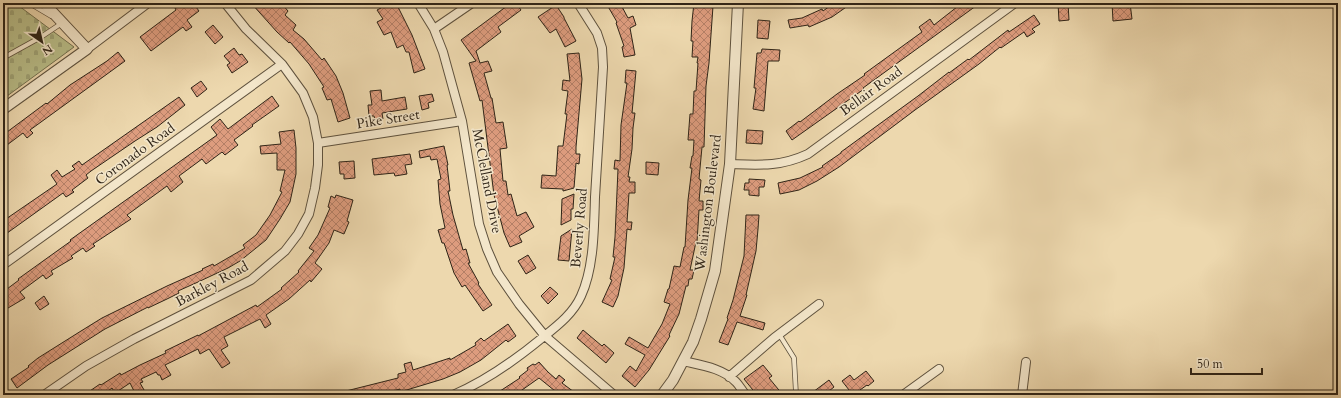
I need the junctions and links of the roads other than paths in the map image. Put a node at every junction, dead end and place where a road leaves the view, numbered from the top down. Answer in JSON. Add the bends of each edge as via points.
{"nodes":[{"id":1,"x":28,"y":3,"type":"edge"},
{"id":2,"x":44,"y":3,"type":"edge"},
{"id":3,"x":148,"y":3,"type":"edge"},
{"id":4,"x":225,"y":3,"type":"edge"},
{"id":5,"x":418,"y":3,"type":"edge"},
{"id":6,"x":472,"y":3,"type":"edge"},
{"id":7,"x":578,"y":3,"type":"edge"},
{"id":8,"x":738,"y":3,"type":"edge"},
{"id":9,"x":1015,"y":3,"type":"edge"},
{"id":10,"x":63,"y":23,"type":"junction"},
{"id":11,"x":434,"y":29,"type":"junction"},
{"id":12,"x":86,"y":49,"type":"junction"},
{"id":13,"x":3,"y":58,"type":"edge"},
{"id":14,"x":282,"y":64,"type":"junction"},
{"id":15,"x":3,"y":109,"type":"edge"},
{"id":16,"x":462,"y":121,"type":"junction"},
{"id":17,"x":318,"y":143,"type":"junction"},
{"id":18,"x":730,"y":164,"type":"junction"},
{"id":19,"x":3,"y":265,"type":"edge"},
{"id":20,"x":819,"y":304,"type":"dead end"},
{"id":21,"x":780,"y":334,"type":"junction"},
{"id":22,"x":545,"y":336,"type":"junction"},
{"id":23,"x":683,"y":361,"type":"junction"},
{"id":24,"x":1026,"y":362,"type":"dead end"},
{"id":25,"x":939,"y":369,"type":"dead end"},
{"id":26,"x":729,"y":377,"type":"junction"},
{"id":27,"x":44,"y":395,"type":"edge"},
{"id":28,"x":453,"y":395,"type":"edge"},
{"id":29,"x":614,"y":395,"type":"edge"},
{"id":30,"x":662,"y":395,"type":"edge"},
{"id":31,"x":746,"y":395,"type":"edge"},
{"id":32,"x":794,"y":395,"type":"edge"},
{"id":33,"x":903,"y":395,"type":"edge"},
{"id":34,"x":1022,"y":395,"type":"edge"}],
"edges":[{"from":1,"to":10,"type":"lane"},
{"from":2,"to":10,"type":"street"},
{"from":3,"to":12,"type":"street"},
{"from":4,"to":14,"type":"street","name":"Barkley Road","via":[[246,29]]},
{"from":5,"to":11,"type":"street","name":"McClelland Drive"},
{"from":6,"to":11,"type":"street"},
{"from":7,"to":22,"type":"street","name":"Beverly Road","via":[[597,33],[602,48],[593,234],[589,270],[580,298],[561,323]]},
{"from":8,"to":18,"type":"street","name":"Washington Boulevard"},
{"from":9,"to":18,"type":"street","name":"Bellair Road","via":[[808,154],[778,164]]},
{"from":10,"to":12,"type":"street"},
{"from":10,"to":13,"type":"lane"},
{"from":11,"to":16,"type":"street","name":"McClelland Drive"},
{"from":12,"to":15,"type":"street"},
{"from":14,"to":17,"type":"street","name":"Barkley Road","via":[[303,93],[313,117]]},
{"from":14,"to":19,"type":"street","name":"Coronado Road"},
{"from":16,"to":17,"type":"street","name":"Pike Street"},
{"from":16,"to":22,"type":"street","name":"McClelland Drive","via":[[479,224],[487,249],[497,272]]},
{"from":17,"to":27,"type":"street","name":"Barkley Road","via":[[318,165],[309,214],[285,251],[251,280],[134,339],[86,366]]},
{"from":18,"to":23,"type":"street","name":"Washington Boulevard","via":[[715,271],[693,342]]},
{"from":20,"to":21,"type":"street"},
{"from":21,"to":26,"type":"street"},
{"from":21,"to":32,"type":"lane","via":[[794,358]]},
{"from":22,"to":28,"type":"street","name":"Beverly Road","via":[[493,375]]},
{"from":22,"to":29,"type":"street","name":"McClelland Drive"},
{"from":23,"to":26,"type":"street","via":[[715,370]]},
{"from":23,"to":30,"type":"street","name":"Washington Boulevard"},
{"from":24,"to":34,"type":"street"},
{"from":25,"to":33,"type":"street"},
{"from":26,"to":31,"type":"street"}]}
